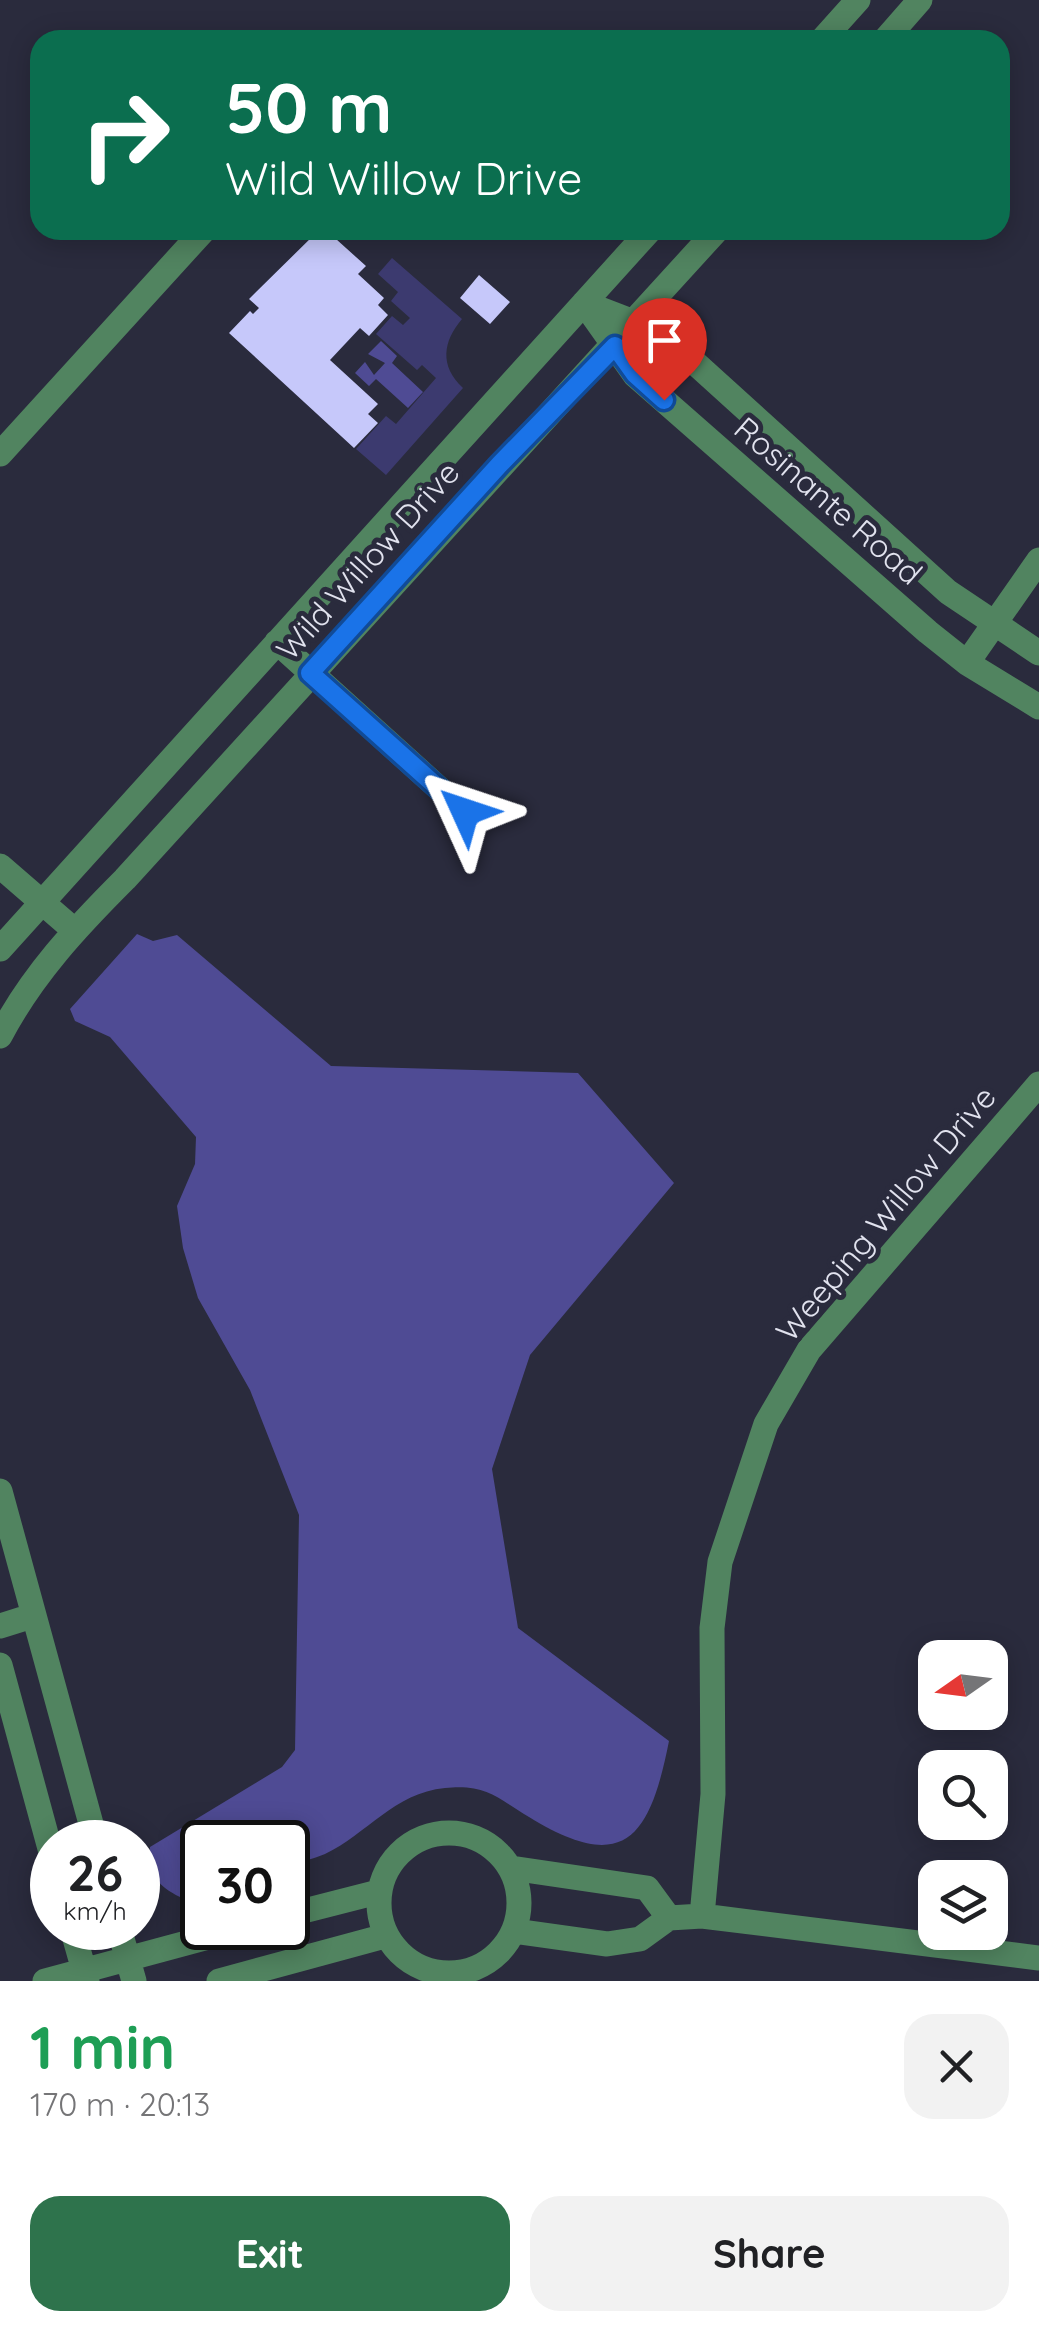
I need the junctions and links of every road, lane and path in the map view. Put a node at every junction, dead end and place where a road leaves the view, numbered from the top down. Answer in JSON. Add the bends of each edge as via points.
{"nodes":[{"id":1,"x":858,"y":0,"type":"edge"},
{"id":2,"x":920,"y":0,"type":"edge"},
{"id":3,"x":831,"y":30,"type":"edge"},
{"id":4,"x":893,"y":30,"type":"edge"},
{"id":5,"x":195,"y":240,"type":"edge"},
{"id":6,"x":641,"y":240,"type":"edge"},
{"id":7,"x":708,"y":240,"type":"edge"},
{"id":8,"x":584,"y":303,"type":"junction"},
{"id":9,"x":636,"y":322,"type":"junction"},
{"id":10,"x":615,"y":346,"type":"junction"},
{"id":11,"x":0,"y":454,"type":"edge"},
{"id":12,"x":1039,"y":560,"type":"edge"},
{"id":13,"x":994,"y":626,"type":"junction"},
{"id":14,"x":277,"y":642,"type":"junction"},
{"id":15,"x":1039,"y":653,"type":"edge"},
{"id":16,"x":967,"y":663,"type":"junction"},
{"id":17,"x":310,"y":673,"type":"junction"},
{"id":18,"x":1039,"y":707,"type":"edge"},
{"id":19,"x":465,"y":812,"type":"dead end"},
{"id":20,"x":0,"y":866,"type":"edge"},
{"id":21,"x":41,"y":900,"type":"junction"},
{"id":22,"x":74,"y":930,"type":"junction"},
{"id":23,"x":2,"y":940,"type":"edge"},
{"id":24,"x":40,"y":970,"type":"junction"},
{"id":25,"x":0,"y":1036,"type":"edge"},
{"id":26,"x":1039,"y":1084,"type":"edge"},
{"id":27,"x":0,"y":1491,"type":"edge"},
{"id":28,"x":32,"y":1616,"type":"junction"},
{"id":29,"x":0,"y":1626,"type":"edge"},
{"id":30,"x":0,"y":1665,"type":"edge"},
{"id":31,"x":42,"y":1820,"type":"edge"},
{"id":32,"x":90,"y":1820,"type":"edge"},
{"id":33,"x":512,"y":1868,"type":"junction"},
{"id":34,"x":378,"y":1892,"type":"junction"},
{"id":35,"x":310,"y":1910,"type":"edge"},
{"id":36,"x":702,"y":1916,"type":"junction"},
{"id":37,"x":670,"y":1918,"type":"junction"},
{"id":38,"x":514,"y":1931,"type":"junction"},
{"id":39,"x":385,"y":1936,"type":"junction"},
{"id":40,"x":78,"y":1950,"type":"edge"},
{"id":41,"x":182,"y":1950,"type":"edge"},
{"id":42,"x":1039,"y":1958,"type":"edge"},
{"id":43,"x":131,"y":1969,"type":"edge"},
{"id":44,"x":85,"y":1976,"type":"edge"},
{"id":45,"x":46,"y":1981,"type":"edge"},
{"id":46,"x":220,"y":1981,"type":"edge"}],
"edges":[{"from":1,"to":3,"type":"street"},
{"from":2,"to":4,"type":"street"},
{"from":5,"to":11,"type":"street"},
{"from":6,"to":8,"type":"street","name":"Wild Willow Drive"},
{"from":7,"to":9,"type":"street","name":"Wild Willow Drive"},
{"from":8,"to":9,"type":"street","name":"Rosinante Road"},
{"from":8,"to":10,"type":"street","name":"Rosinante Road"},
{"from":8,"to":14,"type":"street","name":"Wild Willow Drive"},
{"from":9,"to":10,"type":"street","name":"Wild Willow Drive"},
{"from":9,"to":13,"type":"street","name":"Rosinante Road","via":[[662,334]]},
{"from":10,"to":16,"type":"street","name":"Rosinante Road","via":[[635,374]]},
{"from":10,"to":17,"type":"street","name":"Wild Willow Drive"},
{"from":12,"to":13,"type":"street"},
{"from":13,"to":15,"type":"street","name":"Rosinante Road"},
{"from":13,"to":16,"type":"street"},
{"from":14,"to":17,"type":"street"},
{"from":14,"to":21,"type":"street","name":"Wild Willow Drive"},
{"from":16,"to":18,"type":"street","name":"Rosinante Road"},
{"from":17,"to":19,"type":"street"},
{"from":17,"to":22,"type":"street","name":"Wild Willow Drive"},
{"from":20,"to":21,"type":"street"},
{"from":21,"to":22,"type":"street"},
{"from":21,"to":23,"type":"street","name":"Wild Willow Drive"},
{"from":22,"to":24,"type":"street","name":"Wild Willow Drive"},
{"from":23,"to":24,"type":"street"},
{"from":24,"to":25,"type":"street","name":"Wild Willow Drive"},
{"from":26,"to":36,"type":"street","name":"Weeping Willow Drive","via":[[808,1350],[766,1424],[720,1562]]},
{"from":27,"to":28,"type":"street"},
{"from":28,"to":29,"type":"street"},
{"from":28,"to":32,"type":"street"},
{"from":30,"to":31,"type":"street"},
{"from":33,"to":34,"type":"street","via":[[495,1848],[449,1832],[412,1843],[393,1859]]},
{"from":33,"to":37,"type":"street","via":[[648,1888]]},
{"from":33,"to":38,"type":"street","via":[[520,1899]]},
{"from":34,"to":35,"type":"street"},
{"from":34,"to":39,"type":"street"},
{"from":36,"to":37,"type":"street"},
{"from":36,"to":42,"type":"street"},
{"from":37,"to":38,"type":"street","via":[[640,1940],[607,1944]]},
{"from":38,"to":39,"type":"street","via":[[487,1963],[446,1974],[400,1955]]},
{"from":39,"to":46,"type":"street"},
{"from":40,"to":44,"type":"street"},
{"from":41,"to":43,"type":"street"},
{"from":43,"to":44,"type":"street"},
{"from":44,"to":45,"type":"street"}]}
